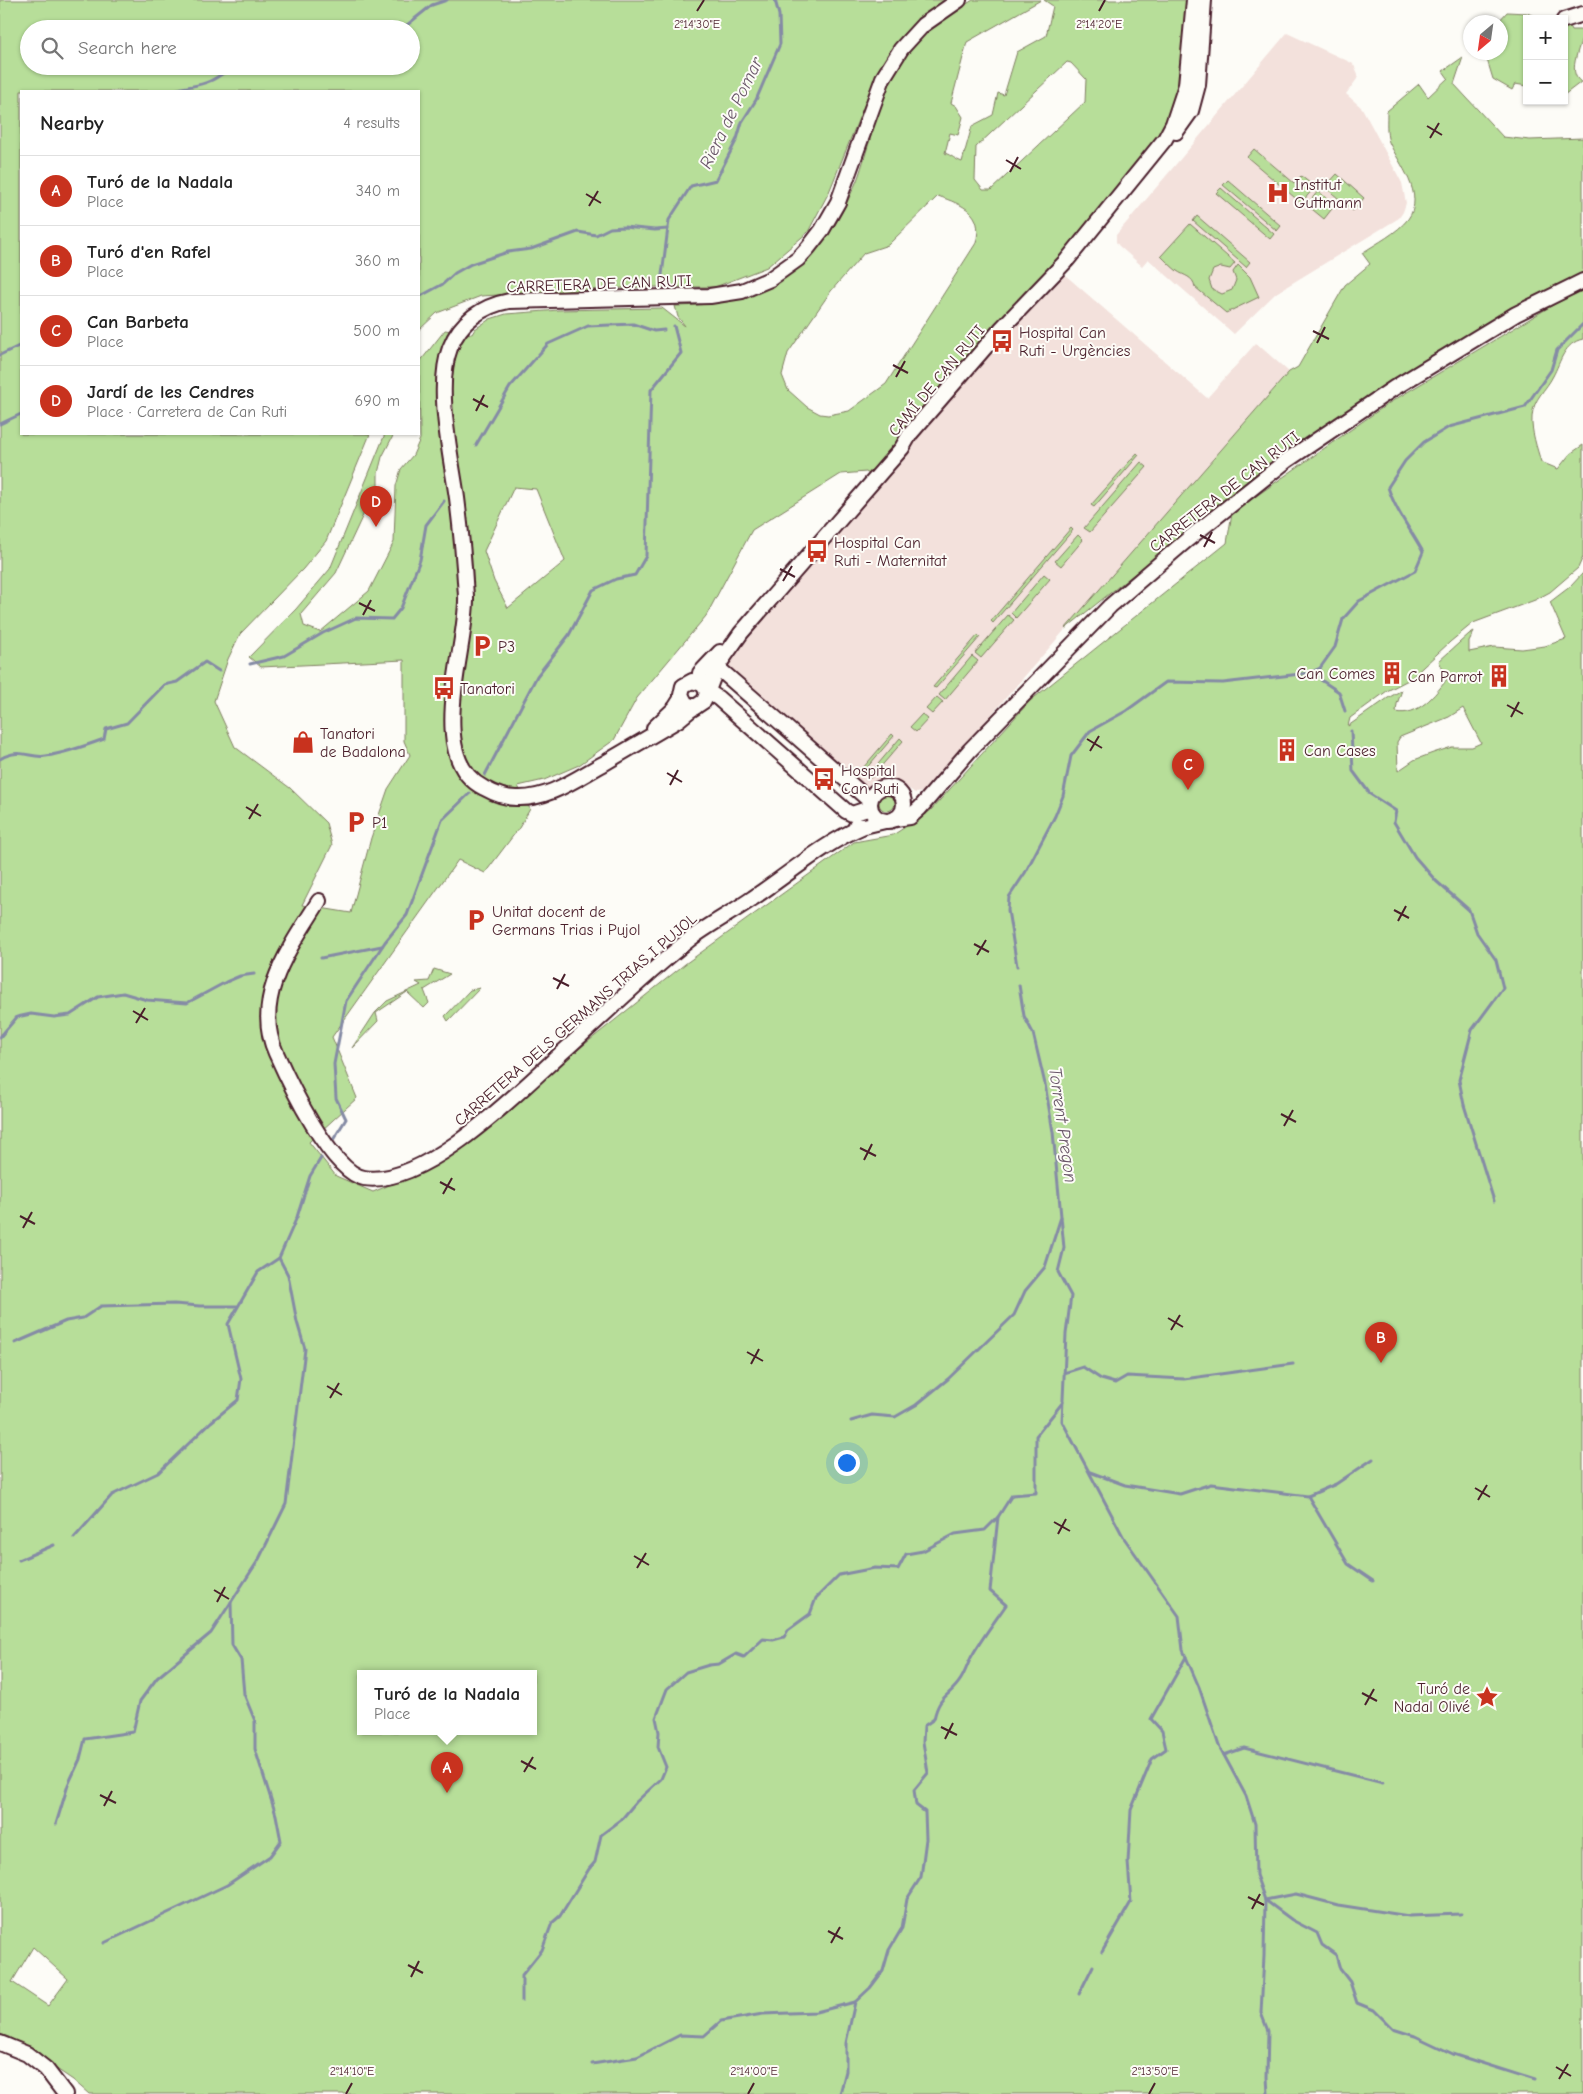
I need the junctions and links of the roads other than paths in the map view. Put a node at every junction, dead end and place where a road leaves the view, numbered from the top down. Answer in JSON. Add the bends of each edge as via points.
{"nodes":[{"id":1,"x":959,"y":0,"type":"edge"},
{"id":2,"x":1194,"y":0,"type":"edge"},
{"id":3,"x":1204,"y":0,"type":"edge"},
{"id":4,"x":1583,"y":14,"type":"edge"},
{"id":5,"x":1568,"y":19,"type":"edge"},
{"id":6,"x":1191,"y":27,"type":"junction"},
{"id":7,"x":1198,"y":80,"type":"junction"},
{"id":8,"x":1178,"y":112,"type":"junction"},
{"id":9,"x":1157,"y":150,"type":"junction"},
{"id":10,"x":1583,"y":281,"type":"edge"},
{"id":11,"x":741,"y":633,"type":"junction"},
{"id":12,"x":717,"y":667,"type":"junction"},
{"id":13,"x":682,"y":697,"type":"junction"},
{"id":14,"x":703,"y":698,"type":"junction"},
{"id":15,"x":637,"y":744,"type":"junction"},
{"id":16,"x":898,"y":790,"type":"junction"},
{"id":17,"x":935,"y":790,"type":"junction"},
{"id":18,"x":867,"y":807,"type":"junction"},
{"id":19,"x":890,"y":820,"type":"junction"},
{"id":20,"x":853,"y":829,"type":"junction"},
{"id":21,"x":319,"y":901,"type":"dead end"},
{"id":22,"x":0,"y":2043,"type":"edge"},
{"id":23,"x":66,"y":2094,"type":"edge"}],
"edges":[{"from":1,"to":15,"type":"street","name":"CARRETERA DE CAN RUTI","via":[[923,25],[901,49],[884,78],[832,213],[808,248],[784,270],[742,291],[710,296],[497,304],[472,317],[450,347],[444,373],[446,413],[463,546],[466,606],[452,714],[452,735],[458,758],[466,772],[482,787],[516,798],[557,789]]},
{"from":2,"to":6,"type":"street","name":"CAMÍ DE CAN RUTI"},
{"from":3,"to":7,"type":"street","name":"CAMÍ DE CAN RUTI"},
{"from":4,"to":5,"type":"street"},
{"from":6,"to":7,"type":"street","name":"CAMÍ DE CAN RUTI","via":[[1196,34],[1194,74]]},
{"from":6,"to":8,"type":"street","name":"CAMÍ DE CAN RUTI","via":[[1186,85]]},
{"from":7,"to":8,"type":"street","name":"CAMÍ DE CAN RUTI"},
{"from":7,"to":9,"type":"street","name":"CAMÍ DE CAN RUTI","via":[[1190,111],[1173,136]]},
{"from":8,"to":9,"type":"street","name":"CAMÍ DE CAN RUTI"},
{"from":9,"to":11,"type":"street","name":"CAMÍ DE CAN RUTI","via":[[1067,260],[1002,328]]},
{"from":10,"to":17,"type":"street","name":"CARRETERA DE CAN RUTI","via":[[1516,314],[1394,388],[1286,462],[1110,606]]},
{"from":11,"to":12,"type":"street","name":"CAMÍ DE CAN RUTI"},
{"from":11,"to":14,"type":"street","name":"CAMÍ DE CAN RUTI","via":[[700,673]]},
{"from":12,"to":14,"type":"street","name":"CAMÍ DE CAN RUTI"},
{"from":12,"to":18,"type":"street"},
{"from":13,"to":14,"type":"street","via":[[687,705]]},
{"from":13,"to":14,"type":"street","name":"CARRETERA DE CAN RUTI","via":[[682,689],[690,682]]},
{"from":13,"to":15,"type":"street","name":"CARRETERA DE CAN RUTI","via":[[675,708]]},
{"from":14,"to":15,"type":"street","name":"CARRETERA DE CAN RUTI","via":[[678,720]]},
{"from":14,"to":18,"type":"street","via":[[718,698],[852,814]]},
{"from":14,"to":20,"type":"street"},
{"from":16,"to":17,"type":"street","via":[[919,798]]},
{"from":16,"to":18,"type":"street","via":[[882,787],[873,794]]},
{"from":16,"to":19,"type":"street","via":[[903,795],[904,809]]},
{"from":17,"to":19,"type":"street","name":"CARRETERA DE CAN RUTI","via":[[910,817]]},
{"from":18,"to":19,"type":"street","via":[[876,817]]},
{"from":18,"to":20,"type":"street","name":"CARRETERA DELS GERMANS TRIAS I PUJOL"},
{"from":19,"to":20,"type":"street","name":"CARRETERA DE CAN RUTI"},
{"from":20,"to":21,"type":"street","name":"CARRETERA DELS GERMANS TRIAS I PUJOL","via":[[692,938],[476,1129],[427,1161],[385,1178],[355,1175],[330,1151],[275,1050],[268,1021],[274,980],[286,952]]},
{"from":22,"to":23,"type":"street","via":[[27,2054],[46,2069]]}]}
